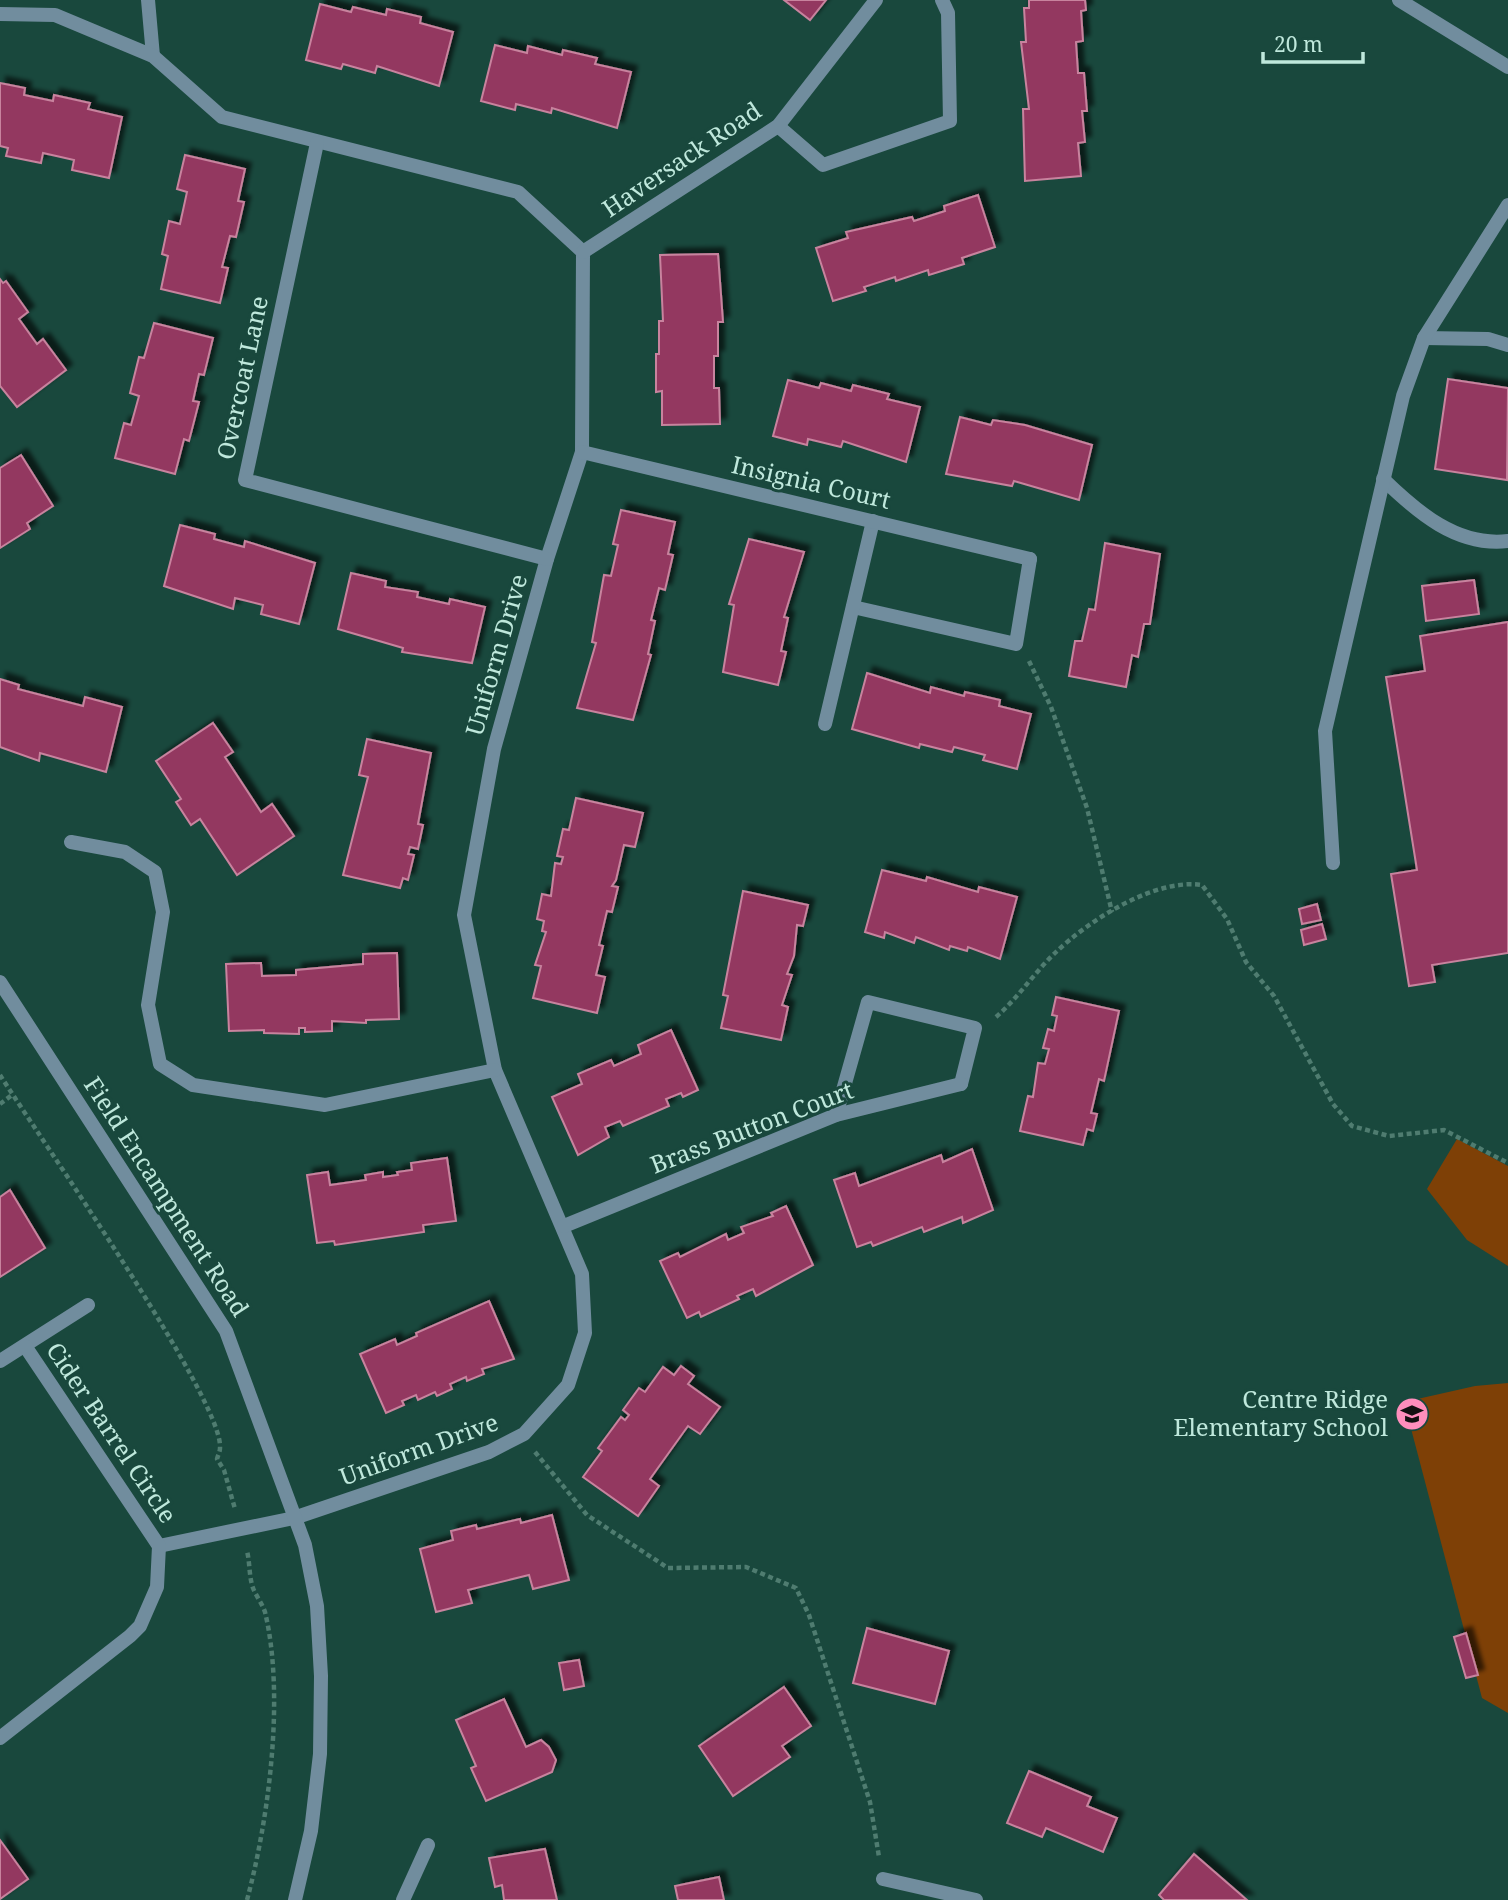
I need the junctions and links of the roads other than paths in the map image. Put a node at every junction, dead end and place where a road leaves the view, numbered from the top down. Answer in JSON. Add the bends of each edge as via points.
{"nodes":[{"id":1,"x":148,"y":0,"type":"edge"},
{"id":2,"x":876,"y":0,"type":"edge"},
{"id":3,"x":942,"y":0,"type":"edge"},
{"id":4,"x":1399,"y":0,"type":"edge"},
{"id":5,"x":0,"y":14,"type":"edge"},
{"id":6,"x":153,"y":56,"type":"junction"},
{"id":7,"x":1508,"y":68,"type":"edge"},
{"id":8,"x":778,"y":126,"type":"junction"},
{"id":9,"x":317,"y":143,"type":"junction"},
{"id":10,"x":1508,"y":205,"type":"edge"},
{"id":11,"x":583,"y":252,"type":"junction"},
{"id":12,"x":1424,"y":338,"type":"junction"},
{"id":13,"x":1508,"y":345,"type":"edge"},
{"id":14,"x":582,"y":452,"type":"junction"},
{"id":15,"x":1383,"y":480,"type":"junction"},
{"id":16,"x":873,"y":521,"type":"junction"},
{"id":17,"x":1508,"y":541,"type":"edge"},
{"id":18,"x":547,"y":559,"type":"junction"},
{"id":19,"x":853,"y":607,"type":"junction"},
{"id":20,"x":825,"y":724,"type":"dead end"},
{"id":21,"x":71,"y":842,"type":"dead end"},
{"id":22,"x":1333,"y":863,"type":"dead end"},
{"id":23,"x":0,"y":982,"type":"edge"},
{"id":24,"x":495,"y":1070,"type":"junction"},
{"id":25,"x":836,"y":1115,"type":"junction"},
{"id":26,"x":564,"y":1226,"type":"junction"},
{"id":27,"x":88,"y":1305,"type":"dead end"},
{"id":28,"x":25,"y":1346,"type":"junction"},
{"id":29,"x":0,"y":1362,"type":"edge"},
{"id":30,"x":294,"y":1518,"type":"junction"},
{"id":31,"x":159,"y":1546,"type":"junction"},
{"id":32,"x":0,"y":1738,"type":"edge"},
{"id":33,"x":428,"y":1845,"type":"dead end"},
{"id":34,"x":883,"y":1879,"type":"road end"},
{"id":35,"x":295,"y":1900,"type":"edge"},
{"id":36,"x":403,"y":1900,"type":"edge"},
{"id":37,"x":976,"y":1900,"type":"edge"}],
"edges":[{"from":1,"to":6,"type":"street"},
{"from":2,"to":8,"type":"street","name":"Haversack Road"},
{"from":3,"to":8,"type":"street","via":[[948,13],[950,121],[823,165]]},
{"from":4,"to":7,"type":"street"},
{"from":5,"to":6,"type":"street","via":[[55,15]]},
{"from":6,"to":9,"type":"street","via":[[222,117]]},
{"from":8,"to":11,"type":"street","name":"Haversack Road"},
{"from":9,"to":11,"type":"street","via":[[518,192]]},
{"from":9,"to":18,"type":"street","name":"Overcoat Lane","via":[[245,480]]},
{"from":10,"to":12,"type":"street"},
{"from":11,"to":14,"type":"street","name":"Uniform Drive"},
{"from":12,"to":13,"type":"street"},
{"from":12,"to":15,"type":"street","via":[[1403,396]]},
{"from":14,"to":16,"type":"street","name":"Insignia Court"},
{"from":14,"to":18,"type":"street","name":"Uniform Drive"},
{"from":15,"to":17,"type":"street","via":[[1421,516],[1488,543]]},
{"from":15,"to":22,"type":"street","via":[[1325,731]]},
{"from":16,"to":19,"type":"street"},
{"from":16,"to":19,"type":"street","name":"Insignia Court","via":[[1030,559],[1016,643]]},
{"from":18,"to":24,"type":"street","name":"Uniform Drive","via":[[494,749],[464,915]]},
{"from":19,"to":20,"type":"street"},
{"from":21,"to":24,"type":"street","via":[[125,852],[155,872],[163,912],[148,1005],[160,1064],[193,1085],[324,1105]]},
{"from":23,"to":30,"type":"street","name":"Field Encampment Road","via":[[226,1331]]},
{"from":24,"to":26,"type":"street","name":"Uniform Drive"},
{"from":25,"to":25,"type":"street","name":"Brass Button Court","via":[[961,1084],[975,1028],[868,1002]]},
{"from":25,"to":26,"type":"street","name":"Brass Button Court"},
{"from":26,"to":30,"type":"street","name":"Uniform Drive","via":[[582,1274],[585,1333],[568,1384],[524,1434],[489,1452]]},
{"from":27,"to":28,"type":"street","name":"Cider Barrel Circle"},
{"from":28,"to":29,"type":"street","name":"Cider Barrel Circle"},
{"from":28,"to":31,"type":"street","name":"Cider Barrel Circle"},
{"from":30,"to":31,"type":"street","name":"Cider Barrel Circle"},
{"from":30,"to":35,"type":"street","name":"Field Encampment Road","via":[[305,1545],[317,1605],[321,1676],[313,1818]]},
{"from":31,"to":32,"type":"street","name":"Cider Barrel Circle","via":[[157,1587],[140,1626]]},
{"from":33,"to":36,"type":"street"},
{"from":34,"to":37,"type":"street"}]}
